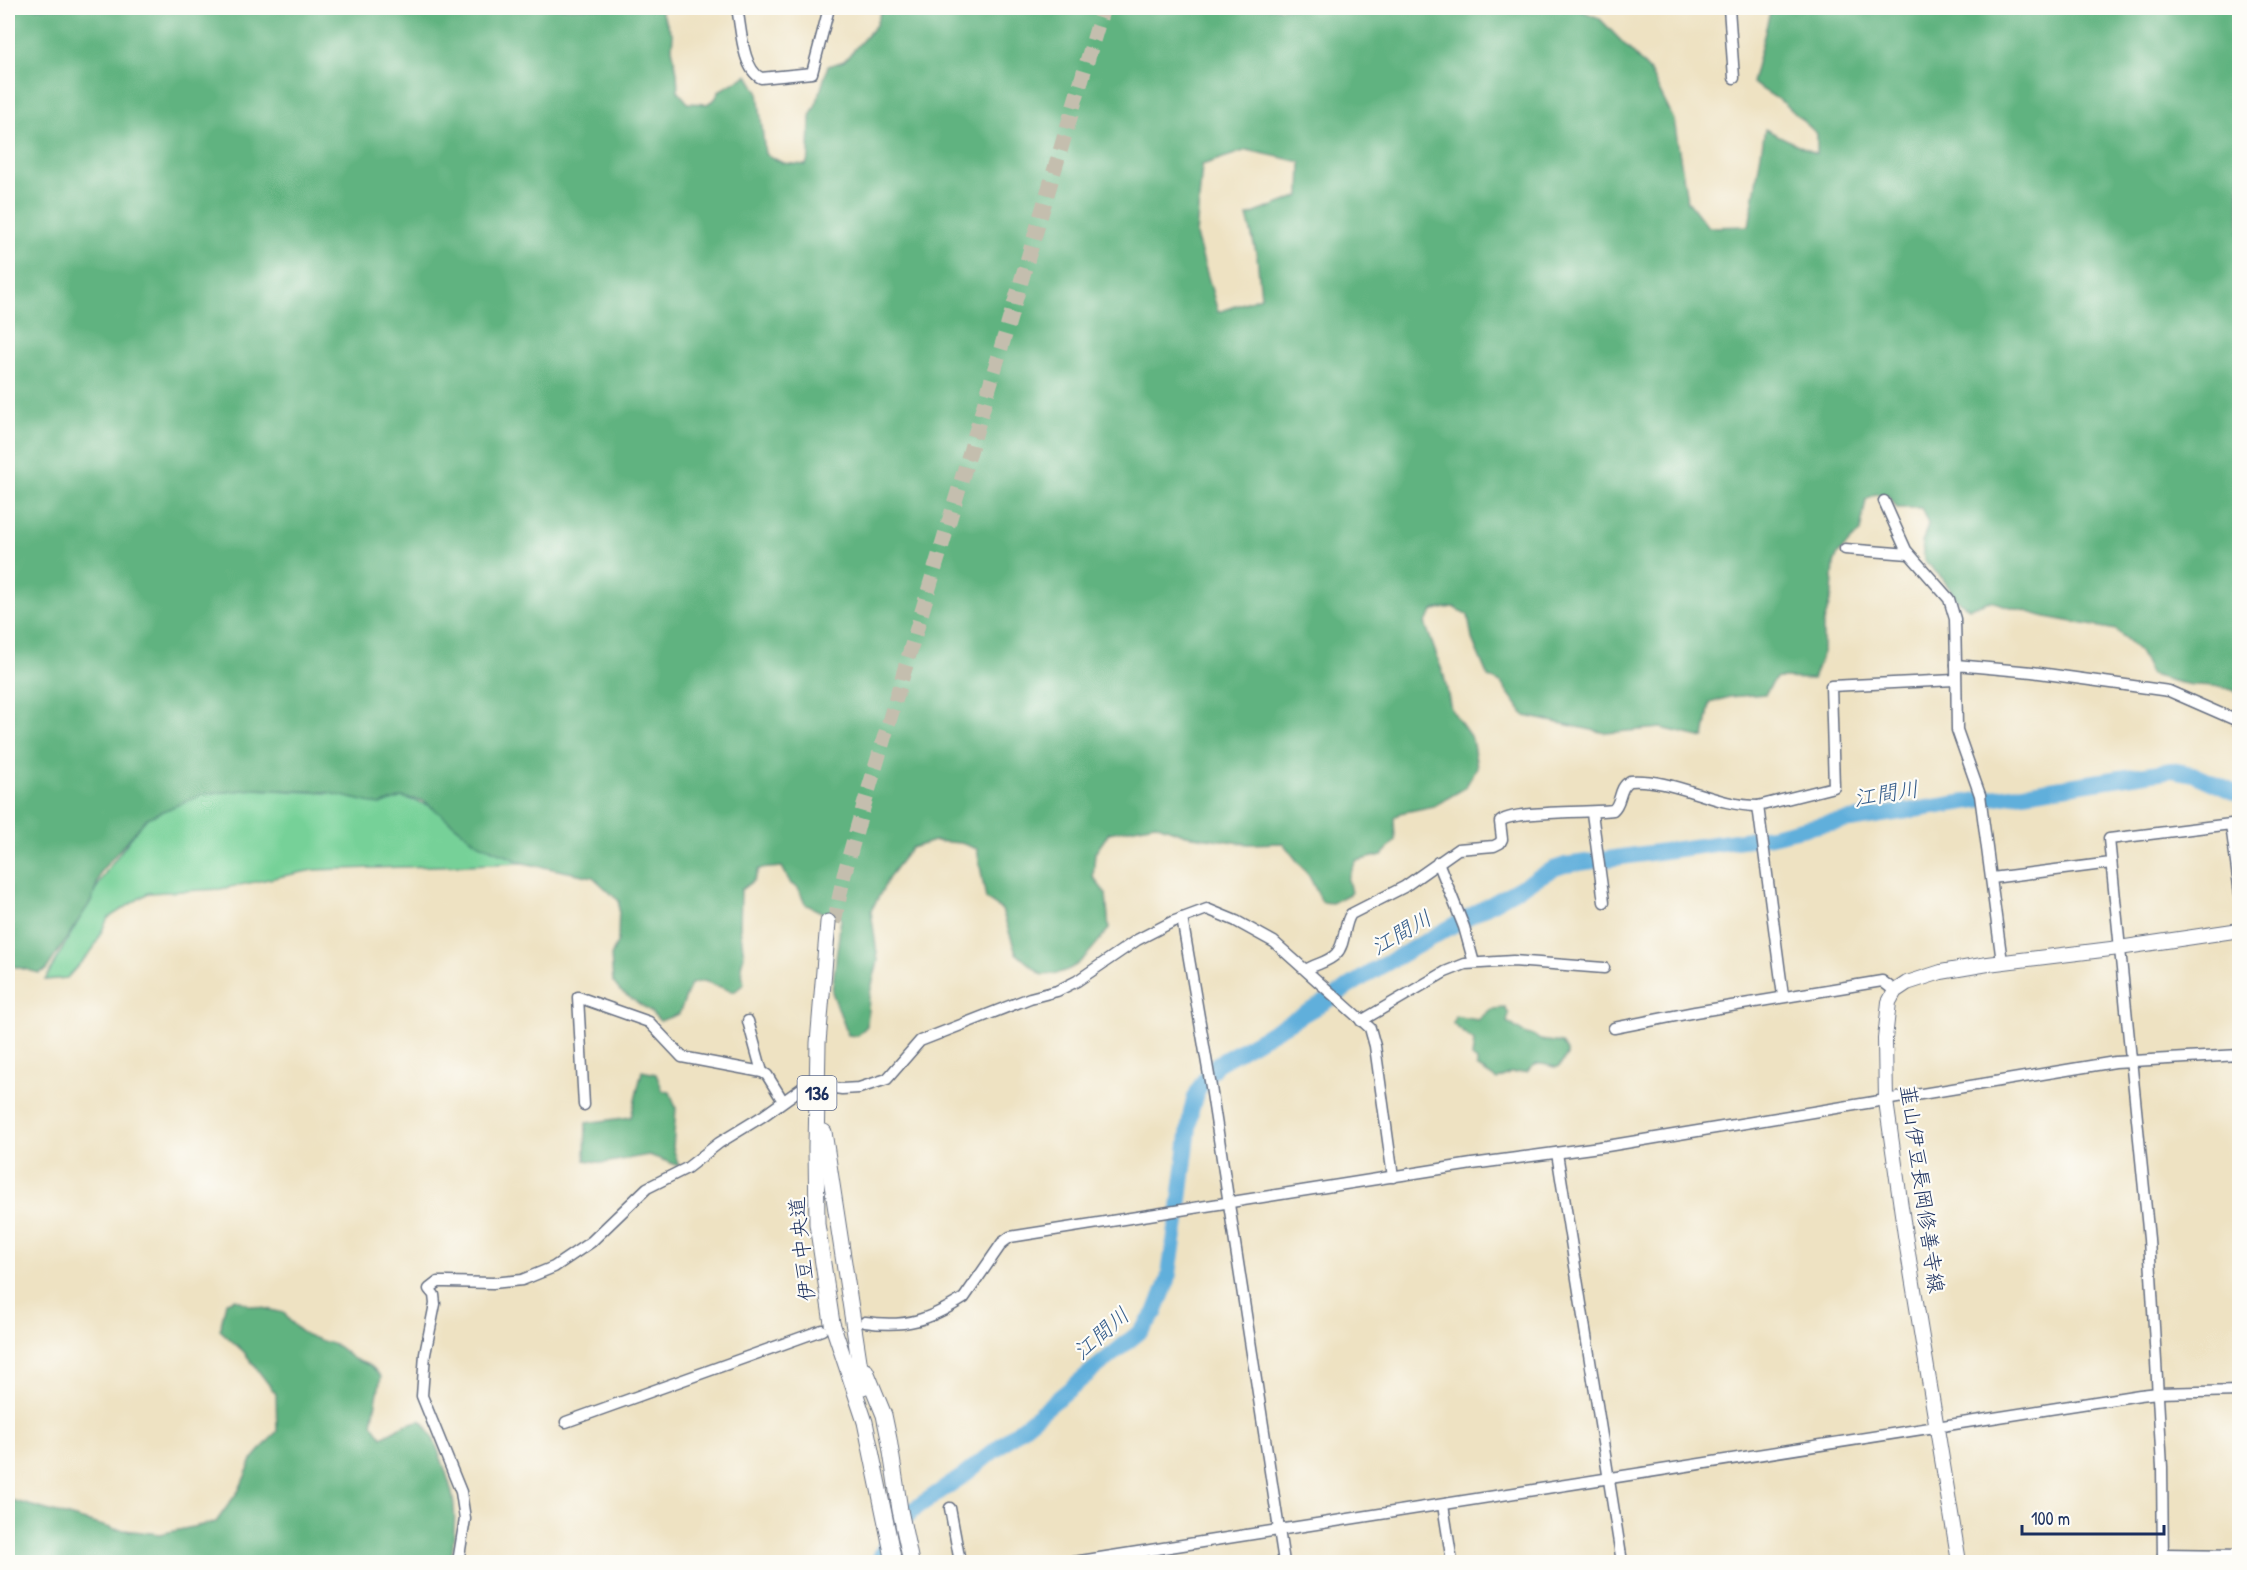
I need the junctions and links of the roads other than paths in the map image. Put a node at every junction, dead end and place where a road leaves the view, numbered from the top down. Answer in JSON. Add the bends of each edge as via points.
{"nodes":[{"id":1,"x":737,"y":8,"type":"edge"},
{"id":2,"x":829,"y":8,"type":"edge"},
{"id":3,"x":1729,"y":8,"type":"edge"},
{"id":4,"x":1734,"y":78,"type":"dead end"},
{"id":5,"x":1884,"y":501,"type":"dead end"},
{"id":6,"x":1845,"y":549,"type":"dead end"},
{"id":7,"x":1909,"y":554,"type":"junction"},
{"id":8,"x":1956,"y":665,"type":"junction"},
{"id":9,"x":1955,"y":680,"type":"junction"},
{"id":10,"x":2240,"y":722,"type":"edge"},
{"id":11,"x":1758,"y":806,"type":"junction"},
{"id":12,"x":1592,"y":813,"type":"junction"},
{"id":13,"x":1438,"y":862,"type":"junction"},
{"id":14,"x":2110,"y":863,"type":"junction"},
{"id":15,"x":1992,"y":878,"type":"junction"},
{"id":16,"x":2240,"y":894,"type":"edge"},
{"id":17,"x":1604,"y":902,"type":"dead end"},
{"id":18,"x":1182,"y":918,"type":"junction"},
{"id":19,"x":2240,"y":930,"type":"edge"},
{"id":20,"x":2119,"y":948,"type":"junction"},
{"id":21,"x":2002,"y":962,"type":"junction"},
{"id":22,"x":1474,"y":963,"type":"junction"},
{"id":23,"x":1604,"y":968,"type":"dead end"},
{"id":24,"x":1306,"y":970,"type":"junction"},
{"id":25,"x":1895,"y":991,"type":"junction"},
{"id":26,"x":1783,"y":996,"type":"junction"},
{"id":27,"x":748,"y":1021,"type":"dead end"},
{"id":28,"x":1361,"y":1021,"type":"junction"},
{"id":29,"x":1614,"y":1028,"type":"dead end"},
{"id":30,"x":2240,"y":1055,"type":"edge"},
{"id":31,"x":2132,"y":1061,"type":"junction"},
{"id":32,"x":762,"y":1072,"type":"junction"},
{"id":33,"x":811,"y":1087,"type":"dead end"},
{"id":34,"x":827,"y":1087,"type":"dead end"},
{"id":35,"x":783,"y":1101,"type":"junction"},
{"id":36,"x":1886,"y":1101,"type":"junction"},
{"id":37,"x":584,"y":1104,"type":"dead end"},
{"id":38,"x":1557,"y":1153,"type":"junction"},
{"id":39,"x":1393,"y":1177,"type":"junction"},
{"id":40,"x":1228,"y":1204,"type":"junction"},
{"id":41,"x":865,"y":1322,"type":"dead end"},
{"id":42,"x":822,"y":1330,"type":"dead end"},
{"id":43,"x":2240,"y":1391,"type":"edge"},
{"id":44,"x":2158,"y":1393,"type":"junction"},
{"id":45,"x":566,"y":1422,"type":"dead end"},
{"id":46,"x":1935,"y":1427,"type":"junction"},
{"id":47,"x":1609,"y":1478,"type":"junction"},
{"id":48,"x":1443,"y":1504,"type":"junction"},
{"id":49,"x":950,"y":1508,"type":"dead end"},
{"id":50,"x":888,"y":1512,"type":"junction"},
{"id":51,"x":1279,"y":1531,"type":"junction"},
{"id":52,"x":2240,"y":1555,"type":"edge"},
{"id":53,"x":2163,"y":1558,"type":"edge"},
{"id":54,"x":1116,"y":1559,"type":"edge"},
{"id":55,"x":907,"y":1560,"type":"edge"},
{"id":56,"x":458,"y":1563,"type":"edge"},
{"id":57,"x":886,"y":1563,"type":"edge"},
{"id":58,"x":894,"y":1563,"type":"edge"},
{"id":59,"x":960,"y":1563,"type":"edge"},
{"id":60,"x":1074,"y":1563,"type":"edge"},
{"id":61,"x":1284,"y":1563,"type":"edge"},
{"id":62,"x":1452,"y":1563,"type":"edge"},
{"id":63,"x":1623,"y":1563,"type":"edge"},
{"id":64,"x":1959,"y":1563,"type":"edge"}],
"edges":[{"from":1,"to":2,"type":"street","via":[[747,61],[760,78],[812,73]]},
{"from":3,"to":4,"type":"street"},
{"from":5,"to":7,"type":"street"},
{"from":6,"to":7,"type":"street"},
{"from":7,"to":8,"type":"street","via":[[1949,599],[1955,619]]},
{"from":8,"to":9,"type":"street"},
{"from":8,"to":10,"type":"street","via":[[2169,691]]},
{"from":9,"to":11,"type":"street","via":[[1831,686],[1834,787]]},
{"from":9,"to":15,"type":"street","via":[[1958,736],[1981,801]]},
{"from":11,"to":12,"type":"street","via":[[1732,804],[1635,781],[1626,783],[1616,809]]},
{"from":11,"to":26,"type":"street"},
{"from":12,"to":13,"type":"street","via":[[1506,817],[1500,822],[1500,843],[1461,848]]},
{"from":12,"to":17,"type":"street"},
{"from":13,"to":22,"type":"street"},
{"from":13,"to":24,"type":"street","via":[[1404,887],[1351,914],[1335,956]]},
{"from":14,"to":15,"type":"street"},
{"from":14,"to":16,"type":"street","via":[[2109,839],[2231,824]]},
{"from":14,"to":20,"type":"street"},
{"from":15,"to":21,"type":"street"},
{"from":18,"to":24,"type":"street","via":[[1200,910],[1213,910],[1274,942]]},
{"from":18,"to":34,"type":"street","via":[[1137,940],[1068,986],[920,1041],[887,1079],[859,1088]]},
{"from":18,"to":40,"type":"street"},
{"from":19,"to":20,"type":"main road"},
{"from":20,"to":21,"type":"main road"},
{"from":20,"to":31,"type":"street"},
{"from":21,"to":25,"type":"main road","via":[[1941,972]]},
{"from":22,"to":23,"type":"street","via":[[1513,961]]},
{"from":22,"to":28,"type":"street","via":[[1445,972]]},
{"from":24,"to":28,"type":"street"},
{"from":25,"to":26,"type":"street","via":[[1882,981]]},
{"from":25,"to":36,"type":"main road","name":"韮山伊豆長岡修善寺線","via":[[1886,1016]]},
{"from":26,"to":29,"type":"street"},
{"from":27,"to":32,"type":"street"},
{"from":28,"to":39,"type":"street","via":[[1370,1028],[1375,1046]]},
{"from":30,"to":31,"type":"street"},
{"from":31,"to":36,"type":"street"},
{"from":31,"to":44,"type":"street","via":[[2149,1232]]},
{"from":32,"to":35,"type":"street"},
{"from":32,"to":37,"type":"street","via":[[682,1056],[649,1022],[578,997]]},
{"from":33,"to":35,"type":"street","via":[[802,1088]]},
{"from":35,"to":56,"type":"street","via":[[687,1168],[647,1188],[591,1242],[554,1267],[522,1280],[438,1282],[429,1289],[435,1304],[422,1396],[461,1492],[465,1519]]},
{"from":36,"to":38,"type":"street"},
{"from":36,"to":46,"type":"main road","name":"韮山伊豆長岡修善寺線"},
{"from":38,"to":39,"type":"street"},
{"from":38,"to":47,"type":"street"},
{"from":39,"to":40,"type":"street"},
{"from":40,"to":41,"type":"street","via":[[1010,1237],[964,1298],[955,1304],[901,1325]]},
{"from":40,"to":51,"type":"street"},
{"from":42,"to":45,"type":"street"},
{"from":43,"to":44,"type":"street"},
{"from":44,"to":46,"type":"street"},
{"from":44,"to":53,"type":"street"},
{"from":46,"to":47,"type":"street"},
{"from":46,"to":64,"type":"main road","name":"韮山伊豆長岡修善寺線"},
{"from":47,"to":48,"type":"street"},
{"from":47,"to":63,"type":"street"},
{"from":48,"to":51,"type":"street"},
{"from":48,"to":62,"type":"street"},
{"from":49,"to":59,"type":"street"},
{"from":50,"to":50,"type":"highway","name":"伊豆中央道","number":"136","via":[[891,1447],[884,1415],[855,1340],[828,1165],[822,1101],[831,923],[818,1043],[817,1224],[829,1312]]},
{"from":50,"to":55,"type":"highway"},
{"from":50,"to":57,"type":"highway","number":"136"},
{"from":50,"to":58,"type":"highway","number":"136"},
{"from":51,"to":54,"type":"street"},
{"from":51,"to":61,"type":"street"},
{"from":52,"to":53,"type":"street"},
{"from":54,"to":60,"type":"street"}]}
